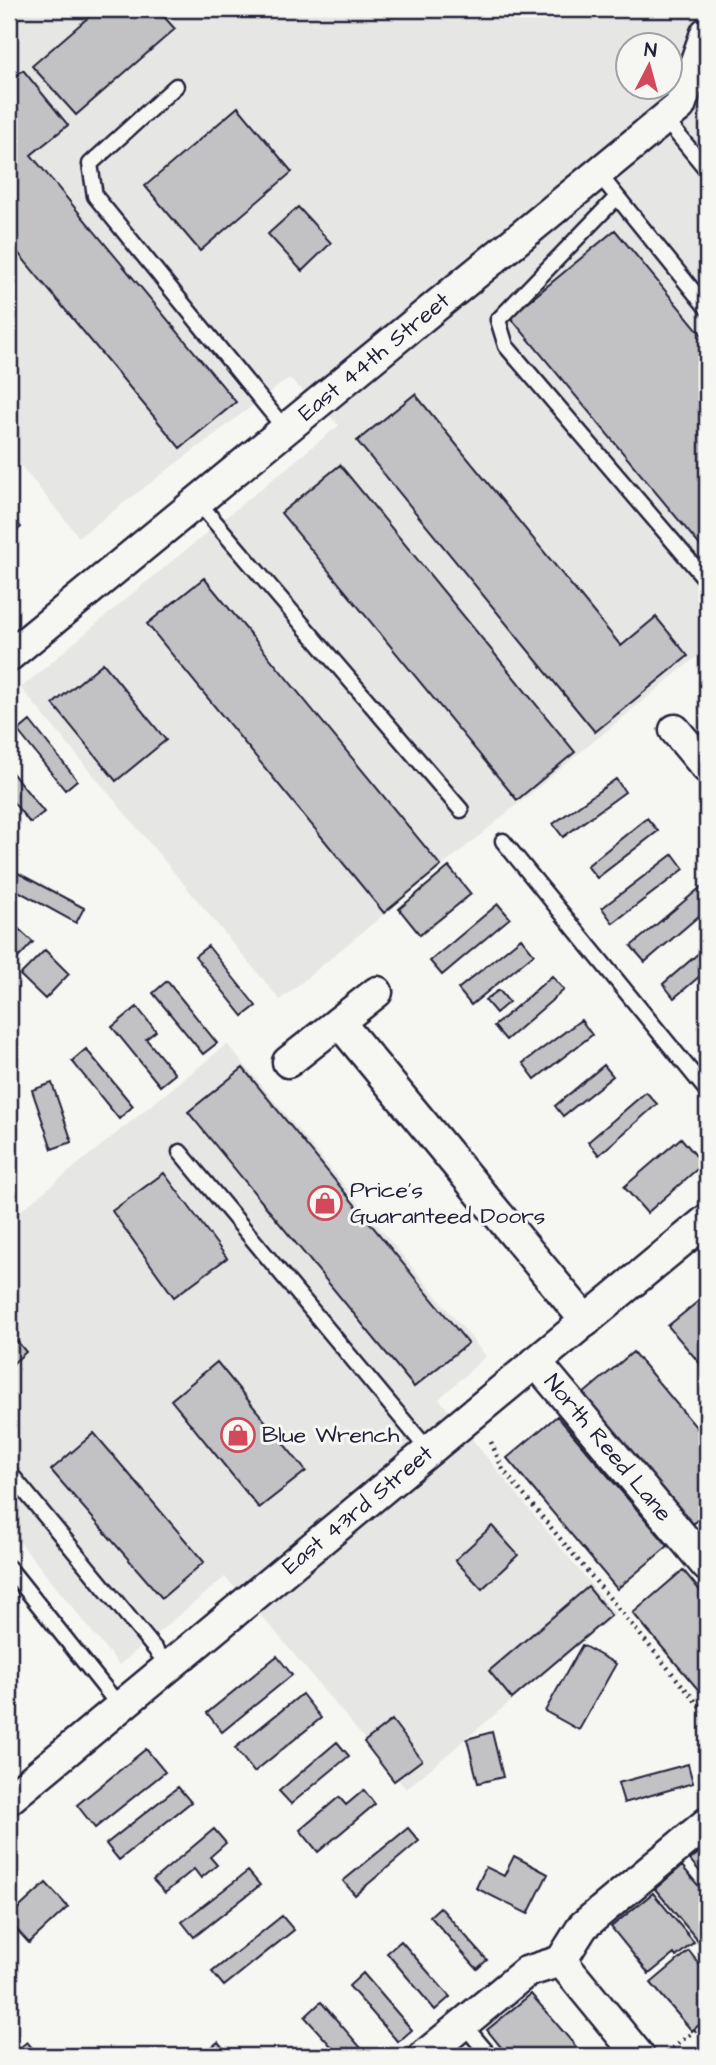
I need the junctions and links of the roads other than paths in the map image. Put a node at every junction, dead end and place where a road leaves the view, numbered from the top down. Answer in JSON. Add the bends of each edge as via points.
{"nodes":[{"id":1,"x":706,"y":33,"type":"edge"},
{"id":2,"x":176,"y":86,"type":"dead end"},
{"id":3,"x":664,"y":118,"type":"junction"},
{"id":4,"x":707,"y":170,"type":"edge"},
{"id":5,"x":598,"y":173,"type":"junction"},
{"id":6,"x":617,"y":197,"type":"junction"},
{"id":7,"x":707,"y":308,"type":"edge"},
{"id":8,"x":285,"y":429,"type":"junction"},
{"id":9,"x":197,"y":501,"type":"junction"},
{"id":10,"x":707,"y":581,"type":"edge"},
{"id":11,"x":9,"y":656,"type":"edge"},
{"id":12,"x":675,"y":730,"type":"dead end"},
{"id":13,"x":707,"y":768,"type":"edge"},
{"id":14,"x":461,"y":810,"type":"dead end"},
{"id":15,"x":503,"y":841,"type":"dead end"},
{"id":16,"x":377,"y":992,"type":"dead end"},
{"id":17,"x":339,"y":1022,"type":"junction"},
{"id":18,"x":288,"y":1062,"type":"dead end"},
{"id":19,"x":707,"y":1091,"type":"edge"},
{"id":20,"x":180,"y":1152,"type":"dead end"},
{"id":21,"x":704,"y":1229,"type":"edge"},
{"id":22,"x":586,"y":1321,"type":"junction"},
{"id":23,"x":536,"y":1362,"type":"junction"},
{"id":24,"x":429,"y":1451,"type":"junction"},
{"id":25,"x":9,"y":1472,"type":"edge"},
{"id":26,"x":707,"y":1566,"type":"edge"},
{"id":27,"x":9,"y":1568,"type":"edge"},
{"id":28,"x":169,"y":1666,"type":"junction"},
{"id":29,"x":120,"y":1707,"type":"junction"},
{"id":30,"x":9,"y":1799,"type":"edge"},
{"id":31,"x":707,"y":1823,"type":"edge"},
{"id":32,"x":561,"y":1961,"type":"junction"},
{"id":33,"x":463,"y":2024,"type":"junction"},
{"id":34,"x":424,"y":2056,"type":"edge"},
{"id":35,"x":491,"y":2056,"type":"edge"},
{"id":36,"x":639,"y":2056,"type":"edge"}],
"edges":[{"from":1,"to":3,"type":"street","name":"East 44th Street","via":[[680,106]]},
{"from":2,"to":8,"type":"lane","via":[[90,164],[95,196]]},
{"from":3,"to":4,"type":"lane"},
{"from":3,"to":5,"type":"street","name":"East 44th Street"},
{"from":5,"to":6,"type":"lane"},
{"from":5,"to":8,"type":"street","name":"East 44th Street"},
{"from":6,"to":7,"type":"lane"},
{"from":6,"to":10,"type":"lane","via":[[498,320],[506,346]]},
{"from":8,"to":9,"type":"street","name":"East 44th Street"},
{"from":9,"to":11,"type":"street","name":"East 44th Street"},
{"from":9,"to":14,"type":"lane"},
{"from":12,"to":13,"type":"street"},
{"from":15,"to":19,"type":"lane"},
{"from":16,"to":17,"type":"street"},
{"from":17,"to":18,"type":"street"},
{"from":17,"to":22,"type":"street"},
{"from":20,"to":24,"type":"lane"},
{"from":21,"to":22,"type":"street","name":"East 43rd Street"},
{"from":22,"to":23,"type":"street","name":"East 43rd Street"},
{"from":23,"to":24,"type":"street","name":"East 43rd Street"},
{"from":23,"to":26,"type":"street","name":"North Reed Lane"},
{"from":24,"to":28,"type":"street","name":"East 43rd Street"},
{"from":25,"to":28,"type":"lane"},
{"from":27,"to":29,"type":"lane"},
{"from":28,"to":29,"type":"street","name":"East 43rd Street"},
{"from":29,"to":30,"type":"street","name":"East 43rd Street"},
{"from":31,"to":32,"type":"street","via":[[583,1926]]},
{"from":32,"to":33,"type":"street","via":[[526,1972]]},
{"from":32,"to":36,"type":"street"},
{"from":33,"to":34,"type":"street"},
{"from":33,"to":35,"type":"lane"}]}
